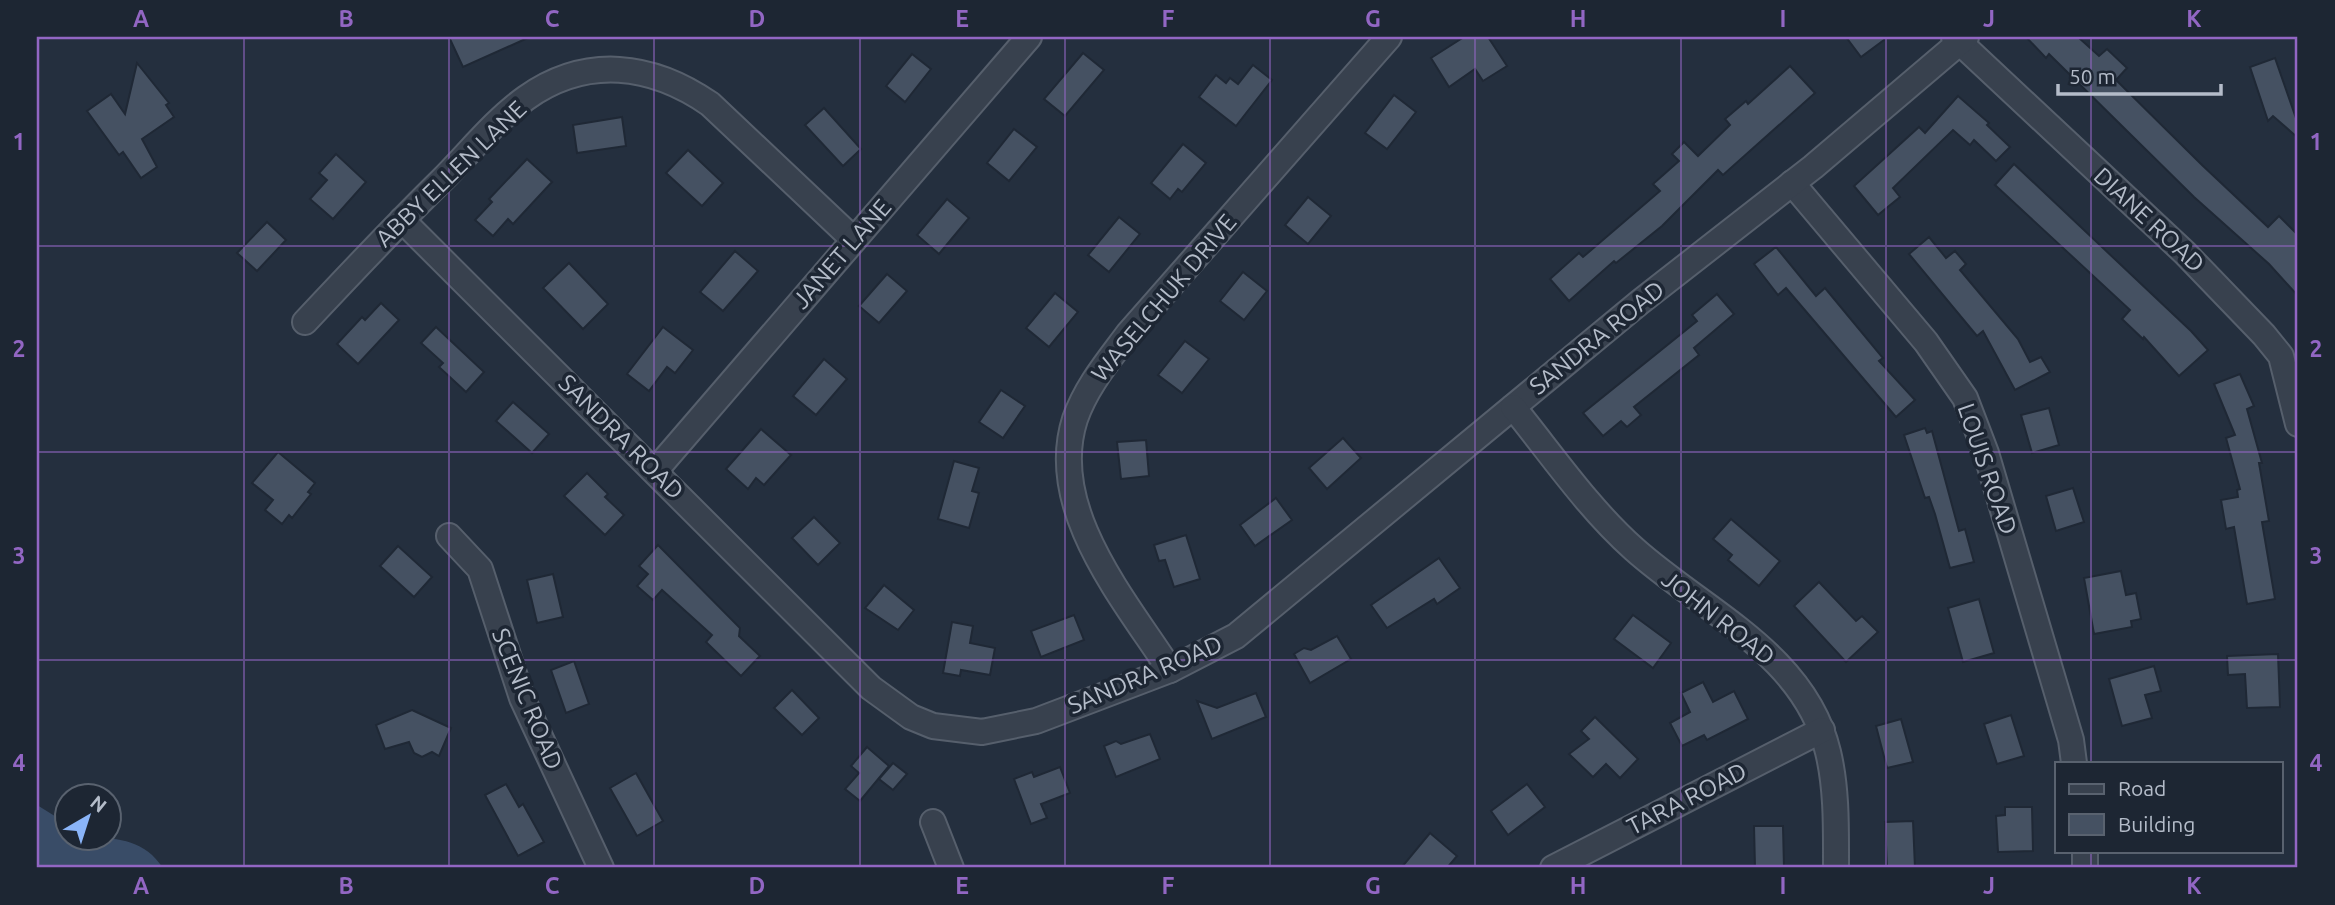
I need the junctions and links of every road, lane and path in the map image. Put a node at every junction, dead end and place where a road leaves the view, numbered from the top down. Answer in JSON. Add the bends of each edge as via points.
{"nodes":[{"id":1,"x":1029,"y":37,"type":"edge"},
{"id":2,"x":1389,"y":37,"type":"edge"},
{"id":3,"x":1960,"y":39,"type":"edge"},
{"id":4,"x":1792,"y":183,"type":"junction"},
{"id":5,"x":402,"y":220,"type":"junction"},
{"id":6,"x":854,"y":240,"type":"junction"},
{"id":7,"x":305,"y":322,"type":"dead end"},
{"id":8,"x":1513,"y":407,"type":"junction"},
{"id":9,"x":2298,"y":424,"type":"edge"},
{"id":10,"x":655,"y":471,"type":"junction"},
{"id":11,"x":449,"y":536,"type":"dead end"},
{"id":12,"x":1170,"y":670,"type":"junction"},
{"id":13,"x":1822,"y":730,"type":"junction"},
{"id":14,"x":2074,"y":762,"type":"edge"},
{"id":15,"x":933,"y":822,"type":"dead end"},
{"id":16,"x":601,"y":868,"type":"edge"},
{"id":17,"x":951,"y":868,"type":"edge"},
{"id":18,"x":1553,"y":868,"type":"edge"},
{"id":19,"x":1836,"y":868,"type":"edge"}],
"edges":[{"from":1,"to":6,"type":"street","name":"JANET LANE"},
{"from":2,"to":12,"type":"street","name":"WASELCHUK DRIVE","via":[[1128,334],[1098,373],[1075,420],[1070,466],[1083,524],[1105,570]]},
{"from":3,"to":4,"type":"street","name":"SANDRA ROAD"},
{"from":3,"to":9,"type":"street","name":"DIANE ROAD","via":[[2185,253],[2264,335],[2281,356]]},
{"from":4,"to":8,"type":"street","name":"SANDRA ROAD"},
{"from":4,"to":14,"type":"street","name":"LOUIS ROAD","via":[[1919,333],[1965,398],[1986,453]]},
{"from":5,"to":6,"type":"street","name":"ABBY ELLEN LANE","via":[[526,99],[568,77],[640,71],[675,82],[710,104]]},
{"from":5,"to":7,"type":"street","name":"ABBY ELLEN LANE"},
{"from":5,"to":10,"type":"street","name":"SANDRA ROAD"},
{"from":6,"to":10,"type":"street","name":"JANET LANE"},
{"from":8,"to":12,"type":"street","name":"SANDRA ROAD","via":[[1236,636]]},
{"from":8,"to":13,"type":"street","name":"JOHN ROAD","via":[[1630,546],[1794,680]]},
{"from":10,"to":12,"type":"street","name":"SANDRA ROAD","via":[[872,688],[911,717],[933,726],[982,732],[1012,727]]},
{"from":11,"to":16,"type":"street","name":"SCENIC ROAD","via":[[480,569],[522,698]]},
{"from":13,"to":18,"type":"street","name":"TARA ROAD"},
{"from":13,"to":19,"type":"street","name":"JOHN ROAD","via":[[1832,776]]},
{"from":15,"to":17,"type":"street"}]}
